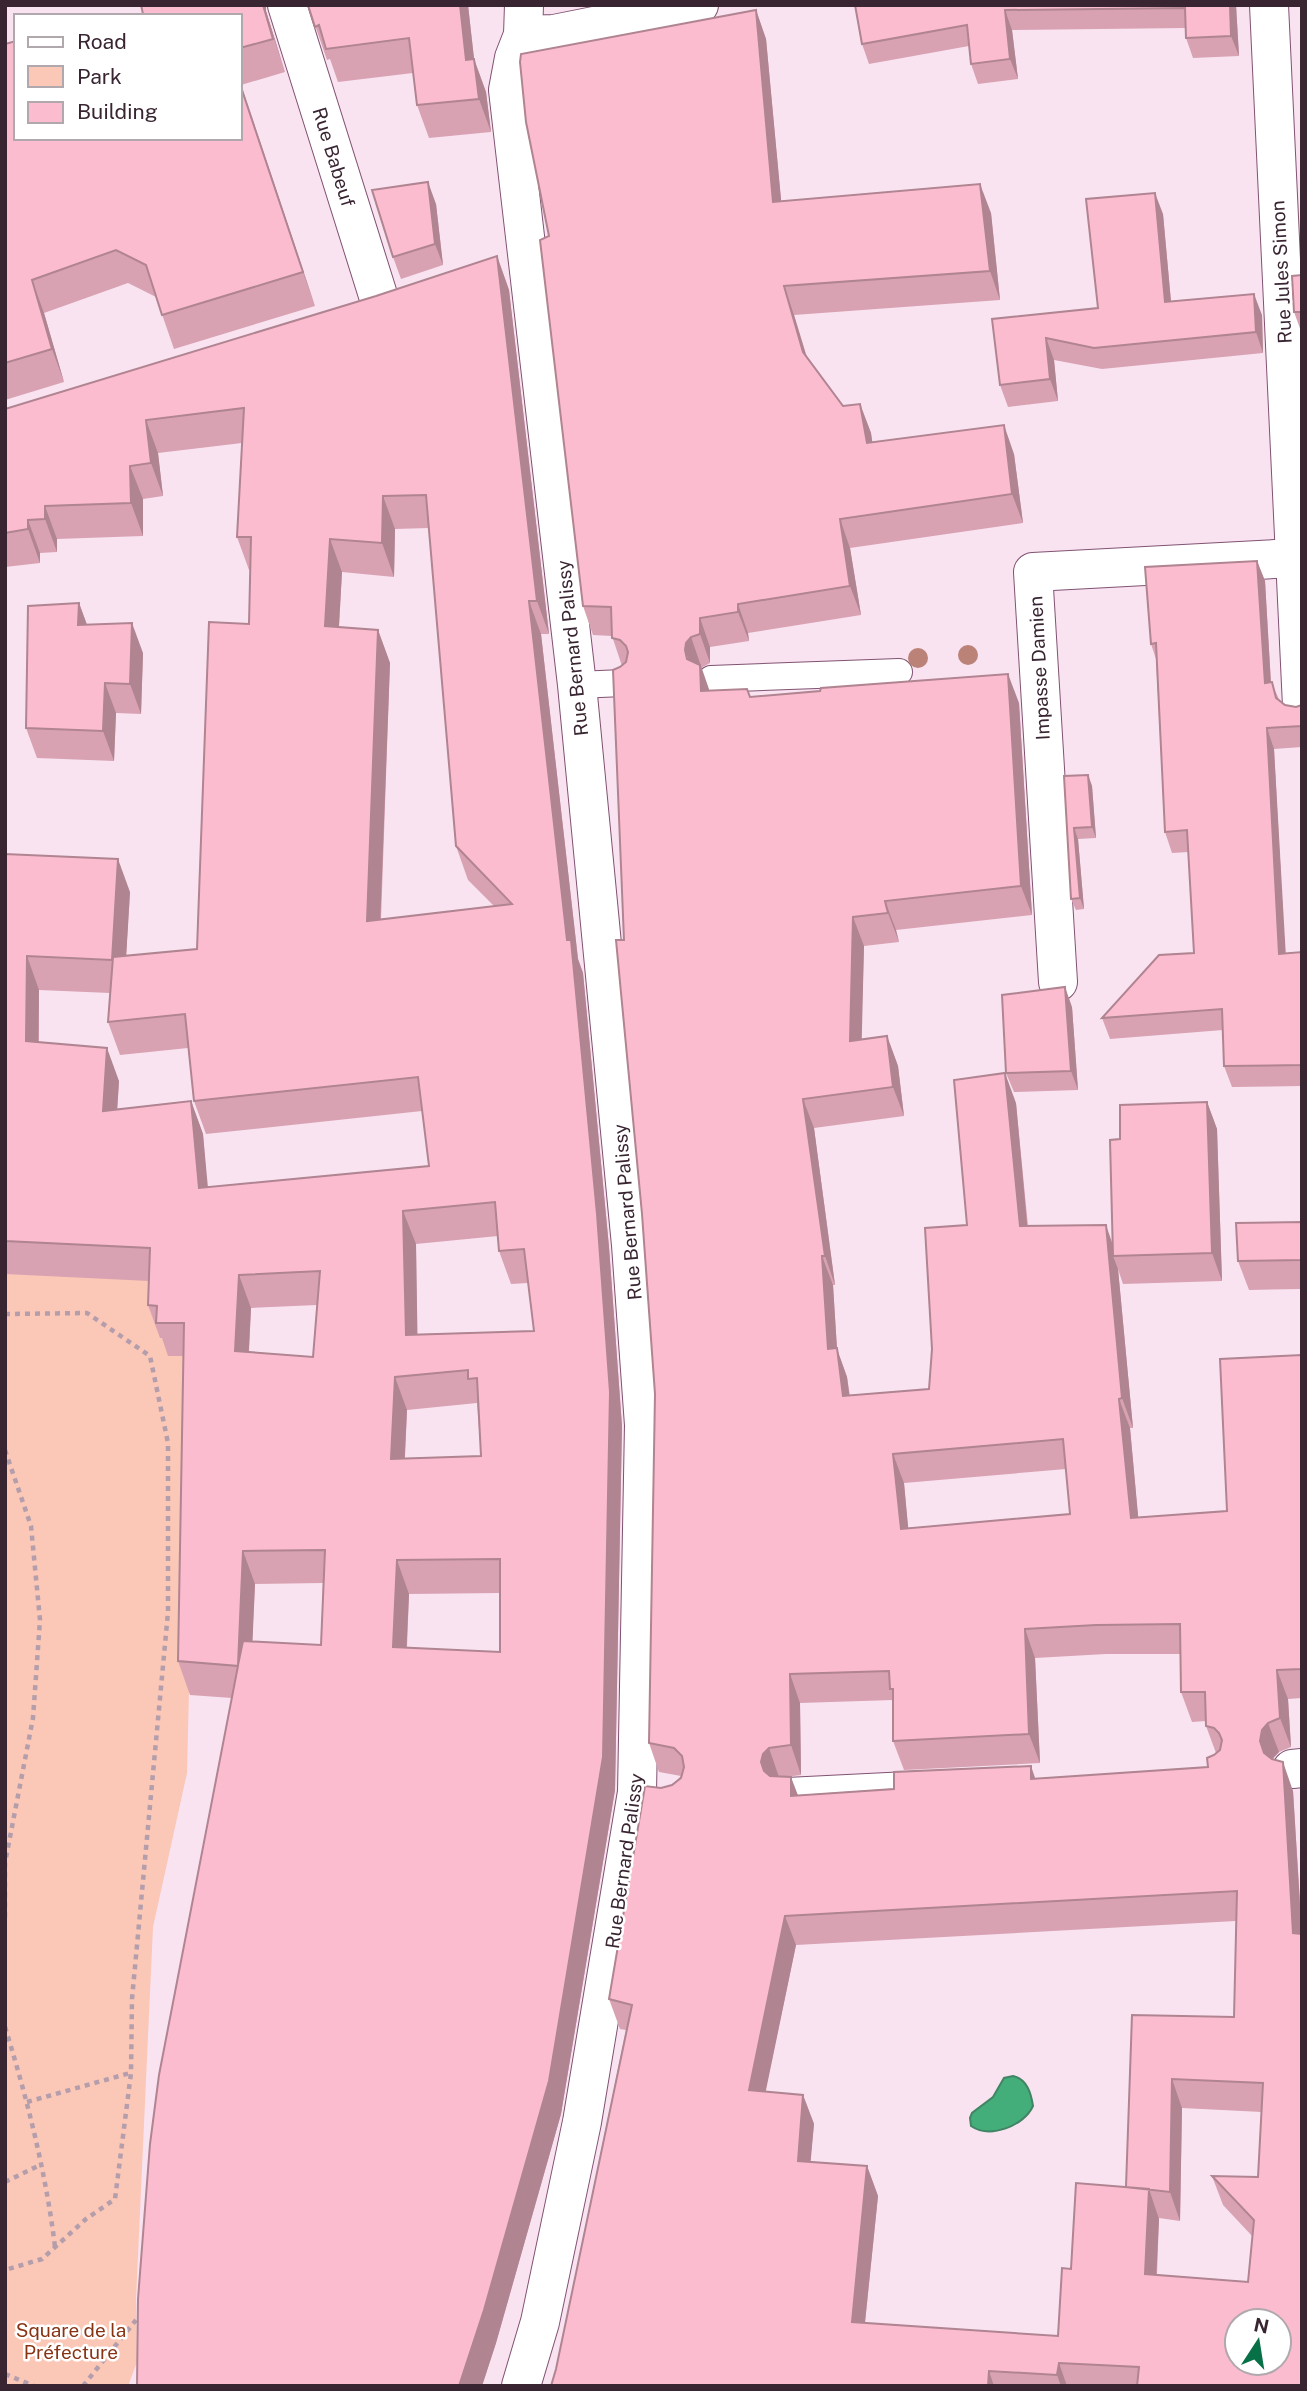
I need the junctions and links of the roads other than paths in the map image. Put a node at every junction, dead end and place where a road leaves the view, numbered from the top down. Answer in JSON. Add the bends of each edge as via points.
{"nodes":[{"id":1,"x":287,"y":5,"type":"edge"},
{"id":2,"x":699,"y":5,"type":"edge"},
{"id":3,"x":1269,"y":5,"type":"edge"},
{"id":4,"x":524,"y":20,"type":"edge"},
{"id":5,"x":420,"y":296,"type":"edge"},
{"id":6,"x":382,"y":309,"type":"junction"},
{"id":7,"x":343,"y":320,"type":"edge"},
{"id":8,"x":1294,"y":558,"type":"junction"},
{"id":9,"x":899,"y":672,"type":"dead end"},
{"id":10,"x":710,"y":679,"type":"dead end"},
{"id":11,"x":624,"y":683,"type":"edge"},
{"id":12,"x":577,"y":685,"type":"junction"},
{"id":13,"x":1302,"y":706,"type":"edge"},
{"id":14,"x":1058,"y":982,"type":"dead end"},
{"id":15,"x":953,"y":1783,"type":"edge"},
{"id":16,"x":786,"y":1791,"type":"edge"},
{"id":17,"x":521,"y":2386,"type":"edge"}],
"edges":[{"from":1,"to":6,"type":"street","name":"Rue Babeuf"},
{"from":2,"to":4,"type":"street","via":[[554,34]]},
{"from":3,"to":8,"type":"street","name":"Rue Jules Simon"},
{"from":4,"to":12,"type":"street","name":"Rue Bernard Palissy","via":[[508,90],[512,265]]},
{"from":5,"to":6,"type":"street"},
{"from":6,"to":7,"type":"street"},
{"from":8,"to":13,"type":"street","name":"Rue Jules Simon"},
{"from":8,"to":14,"type":"street","name":"Impasse Damien","via":[[1033,572]]},
{"from":9,"to":10,"type":"lane"},
{"from":11,"to":12,"type":"lane"},
{"from":12,"to":17,"type":"street","name":"Rue Bernard Palissy","via":[[630,1231],[644,1425],[655,1793],[540,2322]]},
{"from":15,"to":16,"type":"lane"}]}
